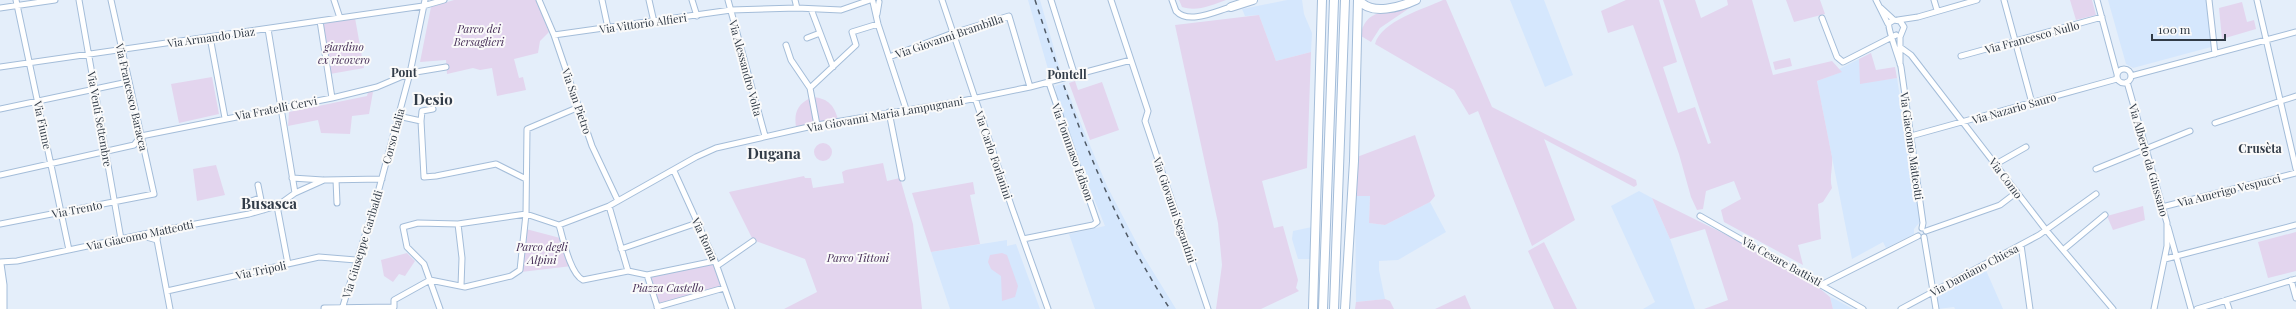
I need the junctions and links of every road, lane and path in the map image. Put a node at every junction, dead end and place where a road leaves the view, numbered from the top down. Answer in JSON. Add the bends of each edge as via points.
{"nodes":[{"id":1,"x":55,"y":0,"type":"edge"},
{"id":2,"x":79,"y":0,"type":"edge"},
{"id":3,"x":111,"y":0,"type":"edge"},
{"id":4,"x":334,"y":0,"type":"edge"},
{"id":5,"x":424,"y":0,"type":"edge"},
{"id":6,"x":444,"y":0,"type":"edge"},
{"id":7,"x":539,"y":0,"type":"edge"},
{"id":8,"x":602,"y":0,"type":"edge"},
{"id":9,"x":649,"y":0,"type":"edge"},
{"id":10,"x":692,"y":0,"type":"edge"},
{"id":11,"x":728,"y":0,"type":"edge"},
{"id":12,"x":795,"y":0,"type":"edge"},
{"id":13,"x":942,"y":0,"type":"edge"},
{"id":14,"x":1111,"y":0,"type":"edge"},
{"id":15,"x":1172,"y":0,"type":"edge"},
{"id":16,"x":1253,"y":0,"type":"edge"},
{"id":17,"x":1334,"y":0,"type":"edge"},
{"id":18,"x":1345,"y":0,"type":"edge"},
{"id":19,"x":1359,"y":0,"type":"edge"},
{"id":20,"x":1416,"y":0,"type":"edge"},
{"id":21,"x":1876,"y":0,"type":"edge"},
{"id":22,"x":1934,"y":0,"type":"edge"},
{"id":23,"x":1977,"y":0,"type":"edge"},
{"id":24,"x":2004,"y":0,"type":"edge"},
{"id":25,"x":2098,"y":0,"type":"edge"},
{"id":26,"x":2209,"y":0,"type":"edge"},
{"id":27,"x":2258,"y":0,"type":"edge"},
{"id":28,"x":871,"y":1,"type":"edge"},
{"id":29,"x":880,"y":1,"type":"edge"},
{"id":30,"x":1322,"y":1,"type":"edge"},
{"id":31,"x":1051,"y":2,"type":"edge"},
{"id":32,"x":16,"y":3,"type":"edge"},
{"id":33,"x":423,"y":6,"type":"junction"},
{"id":34,"x":1231,"y":6,"type":"joint"},
{"id":35,"x":1879,"y":6,"type":"junction"},
{"id":36,"x":0,"y":8,"type":"edge"},
{"id":37,"x":797,"y":8,"type":"junction"},
{"id":38,"x":811,"y":9,"type":"junction"},
{"id":39,"x":1376,"y":9,"type":"junction"},
{"id":40,"x":731,"y":10,"type":"junction"},
{"id":41,"x":1937,"y":10,"type":"junction"},
{"id":42,"x":697,"y":16,"type":"junction"},
{"id":43,"x":876,"y":17,"type":"junction"},
{"id":44,"x":1918,"y":17,"type":"junction"},
{"id":45,"x":2102,"y":17,"type":"junction"},
{"id":46,"x":340,"y":18,"type":"junction"},
{"id":47,"x":1822,"y":18,"type":"dead end"},
{"id":48,"x":1896,"y":20,"type":"junction"},
{"id":49,"x":320,"y":21,"type":"junction"},
{"id":50,"x":654,"y":22,"type":"junction"},
{"id":51,"x":878,"y":24,"type":"junction"},
{"id":52,"x":1358,"y":24,"type":"junction"},
{"id":53,"x":1888,"y":24,"type":"junction"},
{"id":54,"x":1904,"y":27,"type":"junction"},
{"id":55,"x":268,"y":28,"type":"junction"},
{"id":56,"x":608,"y":28,"type":"junction"},
{"id":57,"x":2296,"y":32,"type":"edge"},
{"id":58,"x":820,"y":33,"type":"junction"},
{"id":59,"x":953,"y":33,"type":"junction"},
{"id":60,"x":554,"y":35,"type":"junction"},
{"id":61,"x":1895,"y":35,"type":"junction"},
{"id":62,"x":210,"y":37,"type":"junction"},
{"id":63,"x":807,"y":38,"type":"dead end"},
{"id":64,"x":2265,"y":40,"type":"junction"},
{"id":65,"x":2015,"y":41,"type":"junction"},
{"id":66,"x":786,"y":45,"type":"dead end"},
{"id":67,"x":1900,"y":47,"type":"junction"},
{"id":68,"x":122,"y":49,"type":"junction"},
{"id":69,"x":89,"y":54,"type":"junction"},
{"id":70,"x":2215,"y":54,"type":"junction"},
{"id":71,"x":1961,"y":56,"type":"dead end"},
{"id":72,"x":889,"y":57,"type":"junction"},
{"id":73,"x":1131,"y":60,"type":"junction"},
{"id":74,"x":2114,"y":60,"type":"junction"},
{"id":75,"x":29,"y":62,"type":"junction"},
{"id":76,"x":1900,"y":64,"type":"junction"},
{"id":77,"x":0,"y":67,"type":"edge"},
{"id":78,"x":833,"y":67,"type":"junction"},
{"id":79,"x":446,"y":68,"type":"dead end"},
{"id":80,"x":2124,"y":68,"type":"junction"},
{"id":81,"x":410,"y":73,"type":"junction"},
{"id":82,"x":1075,"y":76,"type":"junction"},
{"id":83,"x":2117,"y":76,"type":"junction"},
{"id":84,"x":2131,"y":76,"type":"junction"},
{"id":85,"x":128,"y":82,"type":"junction"},
{"id":86,"x":2127,"y":82,"type":"junction"},
{"id":87,"x":1049,"y":83,"type":"junction"},
{"id":88,"x":810,"y":88,"type":"junction"},
{"id":89,"x":1030,"y":88,"type":"junction"},
{"id":90,"x":95,"y":89,"type":"junction"},
{"id":91,"x":2296,"y":96,"type":"edge"},
{"id":92,"x":332,"y":98,"type":"junction"},
{"id":93,"x":974,"y":98,"type":"junction"},
{"id":94,"x":38,"y":101,"type":"junction"},
{"id":95,"x":2279,"y":102,"type":"junction"},
{"id":96,"x":2032,"y":103,"type":"junction"},
{"id":97,"x":281,"y":107,"type":"junction"},
{"id":98,"x":580,"y":107,"type":"junction"},
{"id":99,"x":0,"y":109,"type":"edge"},
{"id":100,"x":433,"y":109,"type":"dead end"},
{"id":101,"x":906,"y":109,"type":"junction"},
{"id":102,"x":890,"y":112,"type":"junction"},
{"id":103,"x":398,"y":116,"type":"junction"},
{"id":104,"x":225,"y":118,"type":"junction"},
{"id":105,"x":421,"y":121,"type":"junction"},
{"id":106,"x":1963,"y":122,"type":"junction"},
{"id":107,"x":2215,"y":123,"type":"dead end"},
{"id":108,"x":817,"y":125,"type":"junction"},
{"id":109,"x":2190,"y":132,"type":"dead end"},
{"id":110,"x":141,"y":136,"type":"junction"},
{"id":111,"x":765,"y":136,"type":"junction"},
{"id":112,"x":1911,"y":136,"type":"junction"},
{"id":113,"x":2026,"y":147,"type":"dead end"},
{"id":114,"x":105,"y":151,"type":"junction"},
{"id":115,"x":2145,"y":151,"type":"junction"},
{"id":116,"x":51,"y":163,"type":"junction"},
{"id":117,"x":1996,"y":164,"type":"junction"},
{"id":118,"x":2096,"y":169,"type":"dead end"},
{"id":119,"x":2296,"y":170,"type":"edge"},
{"id":120,"x":674,"y":171,"type":"junction"},
{"id":121,"x":2296,"y":173,"type":"edge"},
{"id":122,"x":0,"y":175,"type":"edge"},
{"id":123,"x":292,"y":178,"type":"junction"},
{"id":124,"x":382,"y":178,"type":"junction"},
{"id":125,"x":902,"y":178,"type":"dead end"},
{"id":126,"x":526,"y":179,"type":"junction"},
{"id":127,"x":324,"y":180,"type":"junction"},
{"id":128,"x":336,"y":180,"type":"junction"},
{"id":129,"x":258,"y":185,"type":"dead end"},
{"id":130,"x":2017,"y":192,"type":"junction"},
{"id":131,"x":295,"y":193,"type":"junction"},
{"id":132,"x":154,"y":194,"type":"joint"},
{"id":133,"x":2096,"y":194,"type":"dead end"},
{"id":134,"x":260,"y":198,"type":"junction"},
{"id":135,"x":114,"y":201,"type":"junction"},
{"id":136,"x":250,"y":201,"type":"dead end"},
{"id":137,"x":618,"y":201,"type":"junction"},
{"id":138,"x":337,"y":203,"type":"dead end"},
{"id":139,"x":277,"y":206,"type":"junction"},
{"id":140,"x":610,"y":206,"type":"junction"},
{"id":141,"x":2162,"y":207,"type":"junction"},
{"id":142,"x":263,"y":210,"type":"junction"},
{"id":143,"x":61,"y":212,"type":"junction"},
{"id":144,"x":526,"y":214,"type":"junction"},
{"id":145,"x":2105,"y":215,"type":"dead end"},
{"id":146,"x":1700,"y":216,"type":"dead end"},
{"id":147,"x":697,"y":223,"type":"junction"},
{"id":148,"x":2167,"y":223,"type":"junction"},
{"id":149,"x":0,"y":224,"type":"edge"},
{"id":150,"x":458,"y":224,"type":"junction"},
{"id":151,"x":559,"y":224,"type":"junction"},
{"id":152,"x":2296,"y":225,"type":"edge"},
{"id":153,"x":2046,"y":230,"type":"junction"},
{"id":154,"x":158,"y":231,"type":"junction"},
{"id":155,"x":1922,"y":233,"type":"junction"},
{"id":156,"x":138,"y":235,"type":"junction"},
{"id":157,"x":121,"y":239,"type":"junction"},
{"id":158,"x":1023,"y":239,"type":"junction"},
{"id":159,"x":157,"y":240,"type":"junction"},
{"id":160,"x":753,"y":241,"type":"dead end"},
{"id":161,"x":2021,"y":245,"type":"junction"},
{"id":162,"x":621,"y":249,"type":"junction"},
{"id":163,"x":69,"y":250,"type":"junction"},
{"id":164,"x":2063,"y":250,"type":"junction"},
{"id":165,"x":2177,"y":255,"type":"junction"},
{"id":166,"x":2165,"y":259,"type":"junction"},
{"id":167,"x":356,"y":260,"type":"junction"},
{"id":168,"x":716,"y":263,"type":"junction"},
{"id":169,"x":288,"y":264,"type":"junction"},
{"id":170,"x":0,"y":267,"type":"edge"},
{"id":171,"x":628,"y":271,"type":"junction"},
{"id":172,"x":647,"y":275,"type":"junction"},
{"id":173,"x":430,"y":280,"type":"junction"},
{"id":174,"x":2294,"y":280,"type":"edge"},
{"id":175,"x":1823,"y":284,"type":"junction"},
{"id":176,"x":460,"y":286,"type":"junction"},
{"id":177,"x":724,"y":288,"type":"junction"},
{"id":178,"x":167,"y":291,"type":"junction"},
{"id":179,"x":1933,"y":291,"type":"junction"},
{"id":180,"x":0,"y":298,"type":"edge"},
{"id":181,"x":2296,"y":298,"type":"edge"},
{"id":182,"x":2226,"y":300,"type":"junction"},
{"id":183,"x":324,"y":308,"type":"dead end"},
{"id":184,"x":396,"y":308,"type":"edge"},
{"id":185,"x":657,"y":308,"type":"edge"},
{"id":186,"x":3,"y":309,"type":"edge"},
{"id":187,"x":170,"y":309,"type":"edge"},
{"id":188,"x":342,"y":309,"type":"edge"},
{"id":189,"x":440,"y":309,"type":"edge"},
{"id":190,"x":732,"y":309,"type":"edge"},
{"id":191,"x":1048,"y":309,"type":"edge"},
{"id":192,"x":1208,"y":309,"type":"edge"},
{"id":193,"x":1313,"y":309,"type":"edge"},
{"id":194,"x":1323,"y":309,"type":"edge"},
{"id":195,"x":1334,"y":309,"type":"edge"},
{"id":196,"x":1346,"y":309,"type":"edge"},
{"id":197,"x":1863,"y":309,"type":"edge"},
{"id":198,"x":1901,"y":309,"type":"edge"},
{"id":199,"x":1936,"y":309,"type":"edge"},
{"id":200,"x":2030,"y":309,"type":"edge"},
{"id":201,"x":2113,"y":309,"type":"edge"},
{"id":202,"x":2154,"y":309,"type":"edge"},
{"id":203,"x":2192,"y":309,"type":"edge"},
{"id":204,"x":2197,"y":309,"type":"edge"},
{"id":205,"x":2229,"y":309,"type":"edge"}],
"edges":[{"from":1,"to":32,"type":"street"},
{"from":2,"to":69,"type":"street","name":"Via Venti Settembre"},
{"from":3,"to":68,"type":"street","name":"Via Francesco Baracca"},
{"from":4,"to":46,"type":"street"},
{"from":5,"to":33,"type":"street","name":"Corso Italia"},
{"from":6,"to":33,"type":"street","name":"Via Armando Diaz"},
{"from":7,"to":60,"type":"street","name":"Via San Pietro"},
{"from":8,"to":56,"type":"street"},
{"from":9,"to":50,"type":"street"},
{"from":10,"to":42,"type":"street"},
{"from":11,"to":40,"type":"street","name":"Via Alessandro Volta"},
{"from":12,"to":37,"type":"street"},
{"from":13,"to":59,"type":"street","name":"Via Carlo Forlanini"},
{"from":14,"to":73,"type":"street","name":"Via Giovanni Segantini"},
{"from":15,"to":34,"type":"street","via":[[1179,13],[1188,17]]},
{"from":16,"to":34,"type":"highway"},
{"from":17,"to":194,"type":"highway"},
{"from":18,"to":195,"type":"highway"},
{"from":19,"to":39,"type":"highway","via":[[1362,4]]},
{"from":19,"to":52,"type":"highway"},
{"from":20,"to":39,"type":"highway"},
{"from":21,"to":35,"type":"street"},
{"from":22,"to":41,"type":"street"},
{"from":23,"to":41,"type":"street"},
{"from":24,"to":65,"type":"street"},
{"from":25,"to":45,"type":"street"},
{"from":26,"to":70,"type":"street"},
{"from":27,"to":64,"type":"street"},
{"from":28,"to":29,"type":"street","name":"Via Vittorio Alfieri"},
{"from":28,"to":38,"type":"street","name":"Via Vittorio Alfieri","via":[[841,10]]},
{"from":28,"to":43,"type":"street"},
{"from":29,"to":43,"type":"street"},
{"from":30,"to":193,"type":"highway"},
{"from":31,"to":82,"type":"street"},
{"from":32,"to":36,"type":"street"},
{"from":32,"to":75,"type":"street","name":"Via Fiume"},
{"from":33,"to":46,"type":"street","name":"Via Armando Diaz"},
{"from":33,"to":81,"type":"street","name":"Corso Italia"},
{"from":35,"to":48,"type":"street"},
{"from":35,"to":53,"type":"street"},
{"from":37,"to":38,"type":"street","name":"Via Vittorio Alfieri"},
{"from":37,"to":40,"type":"street","name":"Via Vittorio Alfieri"},
{"from":38,"to":58,"type":"street"},
{"from":39,"to":52,"type":"highway","via":[[1362,17]]},
{"from":40,"to":42,"type":"street","name":"Via Vittorio Alfieri"},
{"from":40,"to":111,"type":"street","name":"Via Alessandro Volta"},
{"from":41,"to":44,"type":"street"},
{"from":42,"to":50,"type":"street","name":"Via Vittorio Alfieri"},
{"from":43,"to":51,"type":"street"},
{"from":44,"to":48,"type":"street"},
{"from":44,"to":54,"type":"street"},
{"from":45,"to":65,"type":"street","name":"Via Francesco Nullo"},
{"from":45,"to":74,"type":"street"},
{"from":46,"to":49,"type":"street","name":"Via Armando Diaz"},
{"from":47,"to":61,"type":"street","via":[[1837,57],[1843,62]]},
{"from":48,"to":53,"type":"street"},
{"from":48,"to":54,"type":"street"},
{"from":49,"to":55,"type":"street","name":"Via Armando Diaz"},
{"from":49,"to":92,"type":"street"},
{"from":50,"to":56,"type":"street","name":"Via Vittorio Alfieri"},
{"from":51,"to":72,"type":"street"},
{"from":51,"to":78,"type":"street","via":[[852,32],[856,45]]},
{"from":52,"to":196,"type":"highway"},
{"from":53,"to":61,"type":"street","via":[[1888,29]]},
{"from":54,"to":61,"type":"street"},
{"from":55,"to":62,"type":"street","name":"Via Armando Diaz"},
{"from":55,"to":97,"type":"street"},
{"from":56,"to":60,"type":"street","name":"Via Vittorio Alfieri"},
{"from":57,"to":64,"type":"street"},
{"from":58,"to":63,"type":"street"},
{"from":58,"to":78,"type":"street"},
{"from":59,"to":72,"type":"street","name":"Via Giovanni Brambilla"},
{"from":59,"to":89,"type":"street","name":"Via Giovanni Brambilla","via":[[1009,16]]},
{"from":59,"to":93,"type":"street","name":"Via Carlo Forlanini"},
{"from":60,"to":98,"type":"street","name":"Via San Pietro"},
{"from":61,"to":67,"type":"street","name":"Via Giacomo Matteotti"},
{"from":61,"to":76,"type":"street","name":"Via Giacomo Matteotti"},
{"from":62,"to":68,"type":"street","name":"Via Armando Diaz"},
{"from":62,"to":104,"type":"street"},
{"from":64,"to":70,"type":"street"},
{"from":64,"to":95,"type":"street"},
{"from":65,"to":71,"type":"street","name":"Via Francesco Nullo"},
{"from":65,"to":96,"type":"street"},
{"from":66,"to":88,"type":"street","via":[[791,60]]},
{"from":67,"to":76,"type":"street","name":"Via Giacomo Matteotti"},
{"from":67,"to":106,"type":"street","name":"Via Como","via":[[1911,55]]},
{"from":68,"to":69,"type":"street","name":"Via Armando Diaz"},
{"from":68,"to":85,"type":"street","name":"Via Francesco Baracca"},
{"from":69,"to":75,"type":"street","name":"Via Armando Diaz"},
{"from":69,"to":90,"type":"street","name":"Via Venti Settembre"},
{"from":70,"to":84,"type":"street"},
{"from":72,"to":101,"type":"street"},
{"from":73,"to":82,"type":"street","name":"Via Giovanni Maria Lampugnani"},
{"from":73,"to":192,"type":"street","name":"Via Giovanni Segantini","via":[[1148,112],[1145,121]]},
{"from":74,"to":80,"type":"street"},
{"from":74,"to":83,"type":"street"},
{"from":75,"to":77,"type":"street","name":"Via Armando Diaz"},
{"from":75,"to":94,"type":"street","name":"Via Fiume"},
{"from":76,"to":112,"type":"street","name":"Via Giacomo Matteotti"},
{"from":78,"to":88,"type":"street"},
{"from":79,"to":81,"type":"street","name":"Via Fratelli Cervi"},
{"from":80,"to":83,"type":"street","name":"Via Nazario Sauro"},
{"from":80,"to":84,"type":"street"},
{"from":81,"to":92,"type":"street","name":"Via Fratelli Cervi","via":[[377,87]]},
{"from":81,"to":103,"type":"street","name":"Corso Italia"},
{"from":82,"to":87,"type":"street","name":"Via Giovanni Maria Lampugnani"},
{"from":83,"to":86,"type":"street","via":[[2122,83]]},
{"from":83,"to":96,"type":"street","name":"Via Nazario Sauro"},
{"from":84,"to":86,"type":"street"},
{"from":85,"to":90,"type":"street"},
{"from":85,"to":110,"type":"street","name":"Via Francesco Baracca"},
{"from":86,"to":115,"type":"street","name":"Via Alberto da Giussano"},
{"from":87,"to":89,"type":"street","name":"Via Giovanni Maria Lampugnani"},
{"from":87,"to":158,"type":"street","name":"Via Tommaso Edison","via":[[1097,222],[1093,225]]},
{"from":88,"to":108,"type":"street"},
{"from":89,"to":93,"type":"street","name":"Via Giovanni Maria Lampugnani"},
{"from":90,"to":94,"type":"street"},
{"from":90,"to":114,"type":"street","name":"Via Venti Settembre"},
{"from":91,"to":95,"type":"street"},
{"from":92,"to":97,"type":"street","name":"Via Fratelli Cervi"},
{"from":93,"to":101,"type":"street","name":"Via Giovanni Maria Lampugnani"},
{"from":93,"to":158,"type":"street","name":"Via Carlo Forlanini"},
{"from":94,"to":99,"type":"street"},
{"from":94,"to":116,"type":"street","name":"Via Fiume"},
{"from":95,"to":107,"type":"street"},
{"from":95,"to":119,"type":"street"},
{"from":96,"to":106,"type":"street","name":"Via Nazario Sauro"},
{"from":97,"to":104,"type":"street","name":"Via Fratelli Cervi"},
{"from":97,"to":123,"type":"street"},
{"from":98,"to":126,"type":"street","via":[[527,129]]},
{"from":98,"to":137,"type":"street","name":"Via San Pietro","via":[[592,146]]},
{"from":100,"to":105,"type":"street","via":[[422,111]]},
{"from":101,"to":102,"type":"street","name":"Via Giovanni Maria Lampugnani"},
{"from":102,"to":108,"type":"street","name":"Via Giovanni Maria Lampugnani"},
{"from":102,"to":125,"type":"street"},
{"from":103,"to":105,"type":"street"},
{"from":103,"to":124,"type":"street","name":"Corso Italia"},
{"from":104,"to":110,"type":"street","name":"Via Fratelli Cervi"},
{"from":105,"to":126,"type":"street","via":[[424,177],[496,164]]},
{"from":106,"to":112,"type":"street","name":"Via Nazario Sauro"},
{"from":106,"to":117,"type":"street","name":"Via Como"},
{"from":108,"to":111,"type":"street","name":"Via Giovanni Maria Lampugnani"},
{"from":109,"to":115,"type":"street"},
{"from":110,"to":114,"type":"street","via":[[134,145]]},
{"from":110,"to":132,"type":"street","name":"Via Francesco Baracca"},
{"from":111,"to":120,"type":"street","name":"Via Giovanni Maria Lampugnani","via":[[716,148]]},
{"from":112,"to":155,"type":"street","name":"Via Giacomo Matteotti","via":[[1923,223]]},
{"from":113,"to":117,"type":"street"},
{"from":114,"to":116,"type":"street"},
{"from":114,"to":135,"type":"street","name":"Via Venti Settembre"},
{"from":115,"to":118,"type":"street"},
{"from":115,"to":141,"type":"street","name":"Via Alberto da Giussano"},
{"from":116,"to":122,"type":"street"},
{"from":116,"to":143,"type":"street","name":"Via Fiume"},
{"from":117,"to":130,"type":"street","name":"Via Como"},
{"from":120,"to":137,"type":"street","name":"Via Giovanni Maria Lampugnani"},
{"from":120,"to":147,"type":"street","name":"Via Roma"},
{"from":121,"to":141,"type":"street","name":"Via Amerigo Vespucci"},
{"from":123,"to":127,"type":"street","name":"Via Giacomo Matteotti"},
{"from":123,"to":131,"type":"street"},
{"from":124,"to":128,"type":"street","name":"Via Giacomo Matteotti"},
{"from":124,"to":167,"type":"street","name":"Via Giuseppe Garibaldi"},
{"from":126,"to":144,"type":"street"},
{"from":127,"to":128,"type":"street","name":"Via Giacomo Matteotti"},
{"from":127,"to":131,"type":"street","name":"Via Giacomo Matteotti"},
{"from":128,"to":138,"type":"street"},
{"from":129,"to":134,"type":"street"},
{"from":130,"to":153,"type":"street","name":"Via Como"},
{"from":130,"to":155,"type":"street","via":[[2000,205]]},
{"from":131,"to":139,"type":"street","name":"Via Giacomo Matteotti"},
{"from":132,"to":135,"type":"street","name":"Via Trento"},
{"from":133,"to":153,"type":"street"},
{"from":134,"to":136,"type":"street"},
{"from":134,"to":142,"type":"street"},
{"from":135,"to":143,"type":"street","name":"Via Trento"},
{"from":135,"to":157,"type":"street","name":"Via Venti Settembre"},
{"from":137,"to":140,"type":"street","name":"Via Giovanni Maria Lampugnani"},
{"from":139,"to":142,"type":"street","name":"Via Giacomo Matteotti"},
{"from":139,"to":169,"type":"street"},
{"from":140,"to":151,"type":"street","name":"Via Giovanni Maria Lampugnani"},
{"from":140,"to":162,"type":"street"},
{"from":141,"to":148,"type":"street","name":"Via Alberto da Giussano"},
{"from":142,"to":154,"type":"street","name":"Via Giacomo Matteotti"},
{"from":143,"to":149,"type":"street","name":"Via Trento"},
{"from":143,"to":163,"type":"street","name":"Via Fiume"},
{"from":144,"to":150,"type":"street"},
{"from":144,"to":151,"type":"street"},
{"from":144,"to":176,"type":"street","via":[[520,270],[511,276]]},
{"from":145,"to":164,"type":"street"},
{"from":146,"to":175,"type":"street","name":"Via Cesare Battisti"},
{"from":147,"to":162,"type":"street"},
{"from":147,"to":168,"type":"street","name":"Via Roma"},
{"from":148,"to":165,"type":"street"},
{"from":148,"to":166,"type":"street","name":"Via Alberto da Giussano"},
{"from":150,"to":173,"type":"street","via":[[418,224],[403,227],[407,247],[424,264]]},
{"from":150,"to":176,"type":"street","via":[[462,258]]},
{"from":151,"to":171,"type":"street","via":[[573,268],[579,278],[586,281]]},
{"from":152,"to":165,"type":"street"},
{"from":153,"to":161,"type":"street","name":"Via Damiano Chiesa"},
{"from":153,"to":164,"type":"street","name":"Via Como"},
{"from":154,"to":156,"type":"street","name":"Via Giacomo Matteotti"},
{"from":154,"to":159,"type":"street"},
{"from":155,"to":175,"type":"street"},
{"from":155,"to":179,"type":"street","name":"Via Giacomo Matteotti"},
{"from":156,"to":157,"type":"street","name":"Via Giacomo Matteotti"},
{"from":156,"to":159,"type":"street"},
{"from":157,"to":163,"type":"street","name":"Via Giacomo Matteotti"},
{"from":158,"to":191,"type":"street","name":"Via Carlo Forlanini"},
{"from":159,"to":178,"type":"street"},
{"from":160,"to":168,"type":"street"},
{"from":161,"to":179,"type":"street","name":"Via Damiano Chiesa"},
{"from":161,"to":200,"type":"street"},
{"from":162,"to":171,"type":"street"},
{"from":163,"to":170,"type":"street","name":"Via Giacomo Matteotti"},
{"from":164,"to":201,"type":"street","name":"Via Como"},
{"from":165,"to":166,"type":"street"},
{"from":165,"to":203,"type":"street"},
{"from":166,"to":202,"type":"street","name":"Via Alberto da Giussano"},
{"from":167,"to":169,"type":"street","name":"Via Tripoli","via":[[319,257]]},
{"from":167,"to":188,"type":"street","name":"Via Giuseppe Garibaldi"},
{"from":168,"to":172,"type":"street"},
{"from":168,"to":177,"type":"street","name":"Via Roma"},
{"from":169,"to":178,"type":"street","name":"Via Tripoli"},
{"from":170,"to":186,"type":"main road"},
{"from":171,"to":172,"type":"street"},
{"from":172,"to":185,"type":"street"},
{"from":173,"to":176,"type":"street"},
{"from":173,"to":184,"type":"street","via":[[394,300]]},
{"from":173,"to":189,"type":"street"},
{"from":174,"to":181,"type":"street"},
{"from":174,"to":182,"type":"street"},
{"from":175,"to":197,"type":"street","name":"Via Cesare Battisti"},
{"from":177,"to":185,"type":"street"},
{"from":177,"to":190,"type":"street","name":"Via Roma"},
{"from":178,"to":187,"type":"street"},
{"from":179,"to":198,"type":"street","name":"Via Damiano Chiesa"},
{"from":179,"to":199,"type":"street","name":"Via Giacomo Matteotti"},
{"from":180,"to":186,"type":"main road"},
{"from":182,"to":204,"type":"street"},
{"from":182,"to":205,"type":"street"},
{"from":183,"to":188,"type":"street"},
{"from":184,"to":188,"type":"street"}]}
